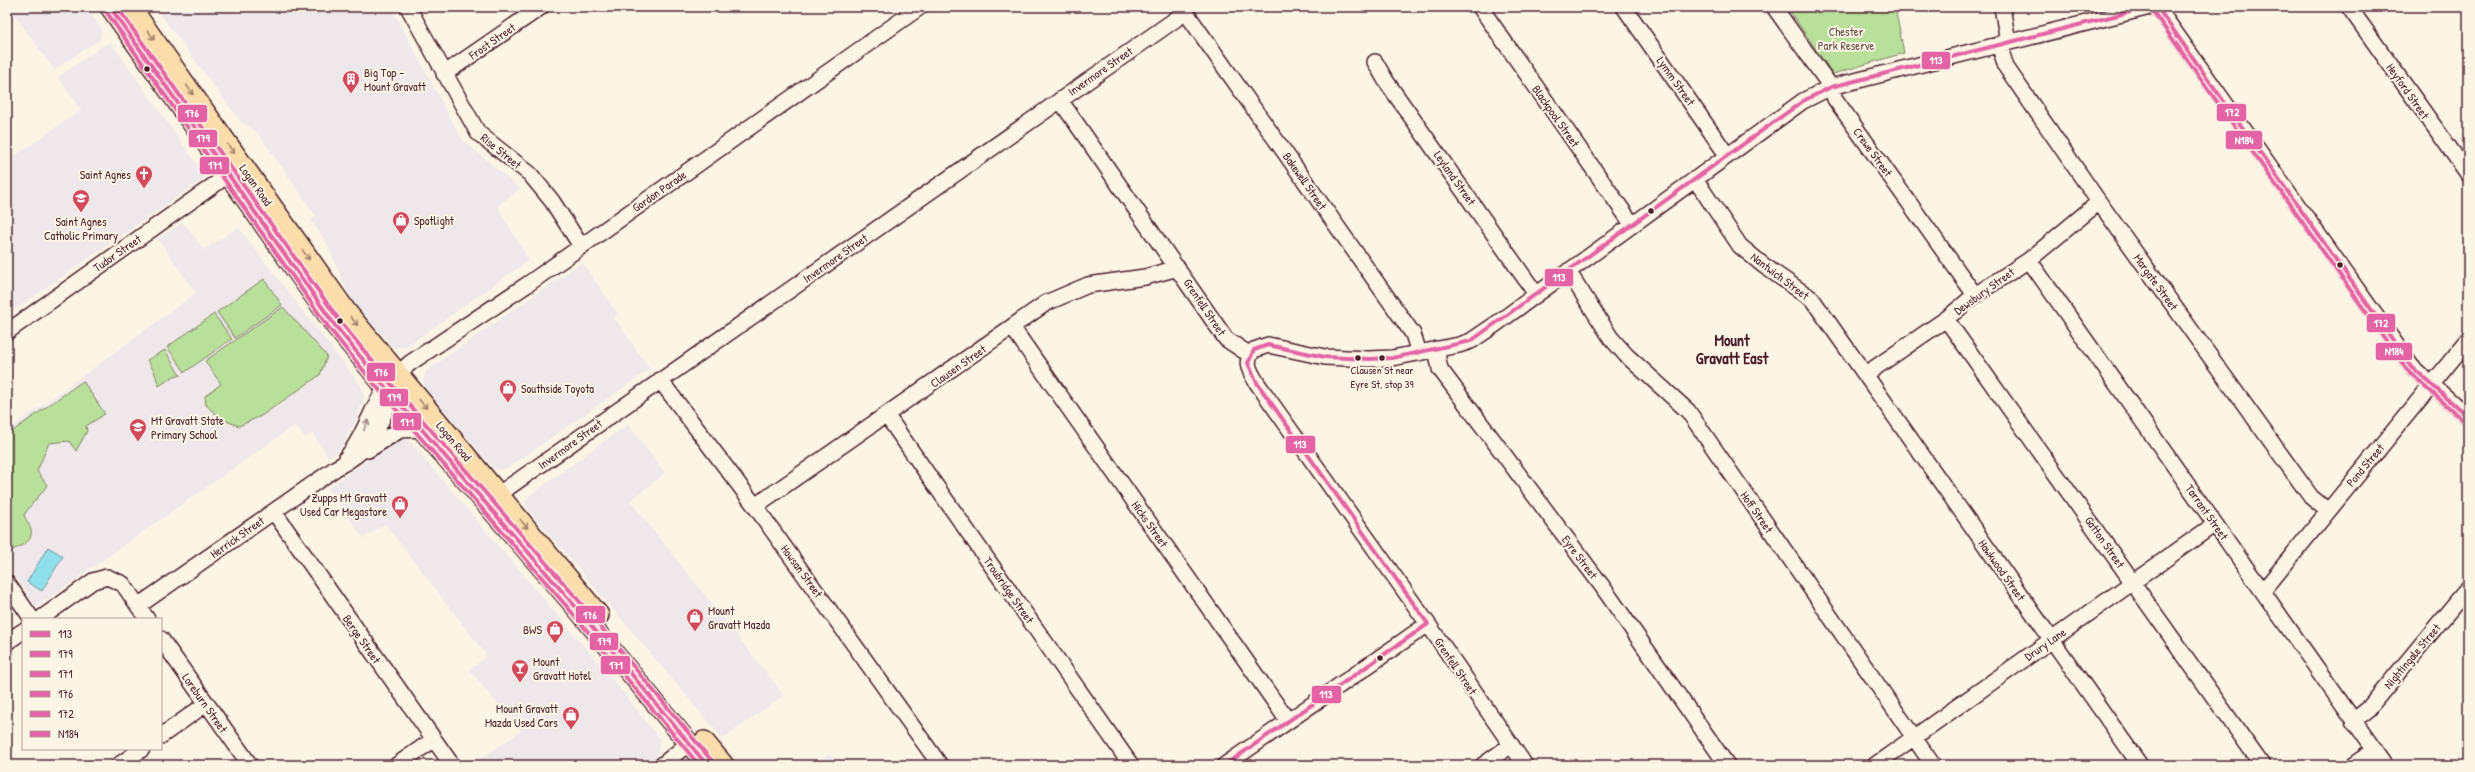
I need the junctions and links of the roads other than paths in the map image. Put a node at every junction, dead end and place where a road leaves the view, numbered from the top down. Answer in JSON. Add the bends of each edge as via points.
{"nodes":[{"id":1,"x":110,"y":7,"type":"edge"},
{"id":2,"x":131,"y":7,"type":"edge"},
{"id":3,"x":408,"y":7,"type":"edge"},
{"id":4,"x":541,"y":7,"type":"edge"},
{"id":5,"x":920,"y":7,"type":"edge"},
{"id":6,"x":1480,"y":7,"type":"edge"},
{"id":7,"x":1624,"y":7,"type":"edge"},
{"id":8,"x":1774,"y":7,"type":"edge"},
{"id":9,"x":2002,"y":7,"type":"edge"},
{"id":10,"x":2150,"y":7,"type":"edge"},
{"id":11,"x":2156,"y":7,"type":"edge"},
{"id":12,"x":2349,"y":7,"type":"edge"},
{"id":13,"x":1184,"y":9,"type":"edge"},
{"id":14,"x":2003,"y":43,"type":"junction"},
{"id":15,"x":1376,"y":62,"type":"dead end"},
{"id":16,"x":444,"y":74,"type":"junction"},
{"id":17,"x":1831,"y":86,"type":"junction"},
{"id":18,"x":1060,"y":100,"type":"junction"},
{"id":19,"x":1727,"y":156,"type":"junction"},
{"id":20,"x":2468,"y":174,"type":"edge"},
{"id":21,"x":228,"y":175,"type":"junction"},
{"id":22,"x":1695,"y":179,"type":"junction"},
{"id":23,"x":2099,"y":202,"type":"junction"},
{"id":24,"x":1632,"y":224,"type":"junction"},
{"id":25,"x":581,"y":246,"type":"junction"},
{"id":26,"x":2029,"y":260,"type":"junction"},
{"id":27,"x":1178,"y":268,"type":"junction"},
{"id":28,"x":1568,"y":271,"type":"junction"},
{"id":29,"x":1536,"y":294,"type":"junction"},
{"id":30,"x":1975,"y":295,"type":"junction"},
{"id":31,"x":1946,"y":319,"type":"junction"},
{"id":32,"x":1012,"y":327,"type":"junction"},
{"id":33,"x":7,"y":332,"type":"edge"},
{"id":34,"x":2468,"y":340,"type":"edge"},
{"id":35,"x":1436,"y":350,"type":"junction"},
{"id":36,"x":1419,"y":353,"type":"junction"},
{"id":37,"x":1250,"y":354,"type":"junction"},
{"id":38,"x":1866,"y":374,"type":"junction"},
{"id":39,"x":660,"y":380,"type":"junction"},
{"id":40,"x":392,"y":386,"type":"junction"},
{"id":41,"x":2431,"y":386,"type":"junction"},
{"id":42,"x":887,"y":416,"type":"junction"},
{"id":43,"x":2468,"y":417,"type":"edge"},
{"id":44,"x":421,"y":429,"type":"junction"},
{"id":45,"x":357,"y":456,"type":"junction"},
{"id":46,"x":336,"y":468,"type":"junction"},
{"id":47,"x":492,"y":499,"type":"junction"},
{"id":48,"x":755,"y":506,"type":"junction"},
{"id":49,"x":2328,"y":511,"type":"junction"},
{"id":50,"x":274,"y":512,"type":"junction"},
{"id":51,"x":2215,"y":524,"type":"junction"},
{"id":52,"x":2133,"y":582,"type":"junction"},
{"id":53,"x":7,"y":583,"type":"edge"},
{"id":54,"x":2468,"y":588,"type":"edge"},
{"id":55,"x":2263,"y":591,"type":"junction"},
{"id":56,"x":138,"y":606,"type":"junction"},
{"id":57,"x":31,"y":618,"type":"edge"},
{"id":58,"x":41,"y":618,"type":"edge"},
{"id":59,"x":146,"y":618,"type":"edge"},
{"id":60,"x":1428,"y":624,"type":"junction"},
{"id":61,"x":22,"y":632,"type":"edge"},
{"id":62,"x":162,"y":640,"type":"edge"},
{"id":63,"x":2051,"y":640,"type":"junction"},
{"id":64,"x":7,"y":642,"type":"edge"},
{"id":65,"x":206,"y":704,"type":"junction"},
{"id":66,"x":1288,"y":721,"type":"junction"},
{"id":67,"x":2353,"y":721,"type":"junction"},
{"id":68,"x":162,"y":735,"type":"edge"},
{"id":69,"x":1913,"y":738,"type":"junction"},
{"id":70,"x":433,"y":740,"type":"junction"},
{"id":71,"x":689,"y":743,"type":"junction"},
{"id":72,"x":1511,"y":745,"type":"junction"},
{"id":73,"x":141,"y":750,"type":"edge"},
{"id":74,"x":2374,"y":750,"type":"junction"},
{"id":75,"x":120,"y":765,"type":"edge"},
{"id":76,"x":250,"y":765,"type":"edge"},
{"id":77,"x":397,"y":765,"type":"edge"},
{"id":78,"x":452,"y":765,"type":"edge"},
{"id":79,"x":662,"y":765,"type":"edge"},
{"id":80,"x":708,"y":765,"type":"edge"},
{"id":81,"x":724,"y":765,"type":"edge"},
{"id":82,"x":940,"y":765,"type":"edge"},
{"id":83,"x":1131,"y":765,"type":"edge"},
{"id":84,"x":1225,"y":765,"type":"edge"},
{"id":85,"x":1482,"y":765,"type":"edge"},
{"id":86,"x":1525,"y":765,"type":"edge"},
{"id":87,"x":1727,"y":765,"type":"edge"},
{"id":88,"x":1875,"y":765,"type":"edge"},
{"id":89,"x":1933,"y":765,"type":"edge"},
{"id":90,"x":2140,"y":765,"type":"edge"},
{"id":91,"x":2262,"y":765,"type":"edge"},
{"id":92,"x":2353,"y":765,"type":"edge"},
{"id":93,"x":2385,"y":765,"type":"edge"}],
"edges":[{"from":1,"to":21,"type":"main road","name":"Logan Road"},
{"from":2,"to":40,"type":"main road","name":"Logan Road","one_way":true,"via":[[330,289]]},
{"from":3,"to":16,"type":"street","name":"Rise Street"},
{"from":4,"to":16,"type":"street","name":"Frost Street"},
{"from":5,"to":25,"type":"street","name":"Gordon Parade"},
{"from":6,"to":24,"type":"street","name":"Blackpool Street"},
{"from":7,"to":19,"type":"street","name":"Lymm Street"},
{"from":8,"to":17,"type":"street","name":"Crewe Street"},
{"from":9,"to":14,"type":"street","name":"Margate Street"},
{"from":10,"to":14,"type":"street"},
{"from":11,"to":41,"type":"street","via":[[2412,367]]},
{"from":12,"to":20,"type":"street","name":"Heyford Street"},
{"from":13,"to":18,"type":"street","name":"Invermore Street"},
{"from":13,"to":36,"type":"street","name":"Bakewell Street","via":[[1413,334]]},
{"from":14,"to":17,"type":"street"},
{"from":14,"to":23,"type":"street","name":"Margate Street","via":[[2006,67]]},
{"from":15,"to":29,"type":"street","name":"Leyland Street"},
{"from":16,"to":25,"type":"street","name":"Rise Street","via":[[478,133],[530,174],[552,201]]},
{"from":17,"to":19,"type":"street","via":[[1802,101]]},
{"from":17,"to":30,"type":"street","name":"Crewe Street","via":[[1835,99]]},
{"from":18,"to":27,"type":"street","name":"Grenfell Street"},
{"from":18,"to":39,"type":"street","name":"Invermore Street"},
{"from":19,"to":22,"type":"street"},
{"from":21,"to":33,"type":"street","name":"Tudor Street"},
{"from":21,"to":40,"type":"main road","name":"Logan Road","via":[[322,309]]},
{"from":22,"to":24,"type":"street"},
{"from":22,"to":38,"type":"street","name":"Nantwich Street","via":[[1740,246],[1812,299]]},
{"from":23,"to":26,"type":"street","name":"Dewsbury Street"},
{"from":23,"to":49,"type":"street","name":"Margate Street","via":[[2311,497]]},
{"from":24,"to":28,"type":"street"},
{"from":25,"to":40,"type":"street","name":"Gordon Parade","via":[[410,363]]},
{"from":26,"to":30,"type":"street","name":"Dewsbury Street"},
{"from":26,"to":51,"type":"street","name":"Tarrant Street"},
{"from":27,"to":32,"type":"street","name":"Clausen Street","via":[[1145,277],[1088,285],[1046,304]]},
{"from":27,"to":37,"type":"street","name":"Grenfell Street","via":[[1226,339]]},
{"from":28,"to":29,"type":"street"},
{"from":28,"to":69,"type":"street","name":"Hoff Street","via":[[1611,338],[1626,355],[1688,411]]},
{"from":29,"to":35,"type":"street","via":[[1471,341]]},
{"from":30,"to":31,"type":"street","name":"Dewsbury Street"},
{"from":31,"to":38,"type":"street","name":"Dewsbury Street"},
{"from":31,"to":52,"type":"street","name":"Gatton Street"},
{"from":32,"to":42,"type":"street","name":"Clausen Street"},
{"from":32,"to":66,"type":"street","name":"Hicks Street"},
{"from":34,"to":41,"type":"street","name":"Pond Street"},
{"from":35,"to":36,"type":"street"},
{"from":35,"to":87,"type":"street","name":"Eyre Street","via":[[1440,369],[1602,586]]},
{"from":36,"to":37,"type":"street","via":[[1392,358],[1346,358],[1307,354],[1268,345],[1260,346]]},
{"from":37,"to":60,"type":"street","name":"Grenfell Street","via":[[1248,368],[1257,383]]},
{"from":38,"to":63,"type":"street","name":"Hawkwood Street"},
{"from":39,"to":47,"type":"street","name":"Invermore Street"},
{"from":39,"to":48,"type":"street","name":"Howsan Street"},
{"from":40,"to":44,"type":"main road","name":"Logan Road"},
{"from":40,"to":45,"type":"street","name":"Herrick Street","via":[[372,441]]},
{"from":46,"to":40,"type":"street","name":"Herrick Street","one_way":true,"via":[[358,442],[374,406]]},
{"from":40,"to":47,"type":"main road","name":"Logan Road","one_way":true},
{"from":41,"to":43,"type":"street"},
{"from":41,"to":49,"type":"street","name":"Pond Street"},
{"from":42,"to":48,"type":"street","name":"Clausen Street"},
{"from":42,"to":83,"type":"street","name":"Troubridge Street"},
{"from":44,"to":45,"type":"street","via":[[395,432]]},
{"from":44,"to":47,"type":"main road","name":"Logan Road"},
{"from":45,"to":46,"type":"street","name":"Herrick Street"},
{"from":46,"to":50,"type":"street","name":"Herrick Street"},
{"from":47,"to":71,"type":"main road","name":"Logan Road","via":[[574,605]]},
{"from":47,"to":81,"type":"main road","name":"Logan Road","one_way":true},
{"from":48,"to":82,"type":"street","name":"Howsan Street"},
{"from":49,"to":55,"type":"street","name":"Pond Street"},
{"from":50,"to":56,"type":"street","name":"Herrick Street"},
{"from":50,"to":70,"type":"street","name":"Berge Street"},
{"from":51,"to":52,"type":"street","name":"Drury Lane"},
{"from":51,"to":55,"type":"street","name":"Tarrant Street"},
{"from":52,"to":63,"type":"street","name":"Drury Lane"},
{"from":52,"to":91,"type":"street","name":"Gatton Street"},
{"from":53,"to":57,"type":"street"},
{"from":54,"to":67,"type":"street","name":"Nightingale Street","via":[[2368,709]]},
{"from":55,"to":67,"type":"street","name":"Tarrant Street"},
{"from":56,"to":58,"type":"street","via":[[123,584],[110,577],[93,581]]},
{"from":56,"to":59,"type":"street"},
{"from":60,"to":66,"type":"street"},
{"from":60,"to":72,"type":"street","name":"Grenfell Street"},
{"from":61,"to":64,"type":"street"},
{"from":62,"to":65,"type":"street","name":"Loreburn Street"},
{"from":63,"to":69,"type":"street","name":"Drury Lane"},
{"from":63,"to":90,"type":"street","name":"Hawkwood Street"},
{"from":65,"to":68,"type":"street"},
{"from":65,"to":76,"type":"street","name":"Loreburn Street"},
{"from":66,"to":84,"type":"street"},
{"from":67,"to":74,"type":"street","name":"Tarrant Street"},
{"from":69,"to":88,"type":"street","name":"Drury Lane"},
{"from":69,"to":89,"type":"street","name":"Hoff Street"},
{"from":70,"to":77,"type":"street"},
{"from":70,"to":78,"type":"street","name":"Berge Street"},
{"from":71,"to":79,"type":"street"},
{"from":71,"to":80,"type":"main road","name":"Logan Road"},
{"from":72,"to":85,"type":"street"},
{"from":72,"to":86,"type":"street","name":"Grenfell Street"},
{"from":73,"to":75,"type":"street"},
{"from":74,"to":92,"type":"street"},
{"from":74,"to":93,"type":"street","name":"Tarrant Street"}]}
